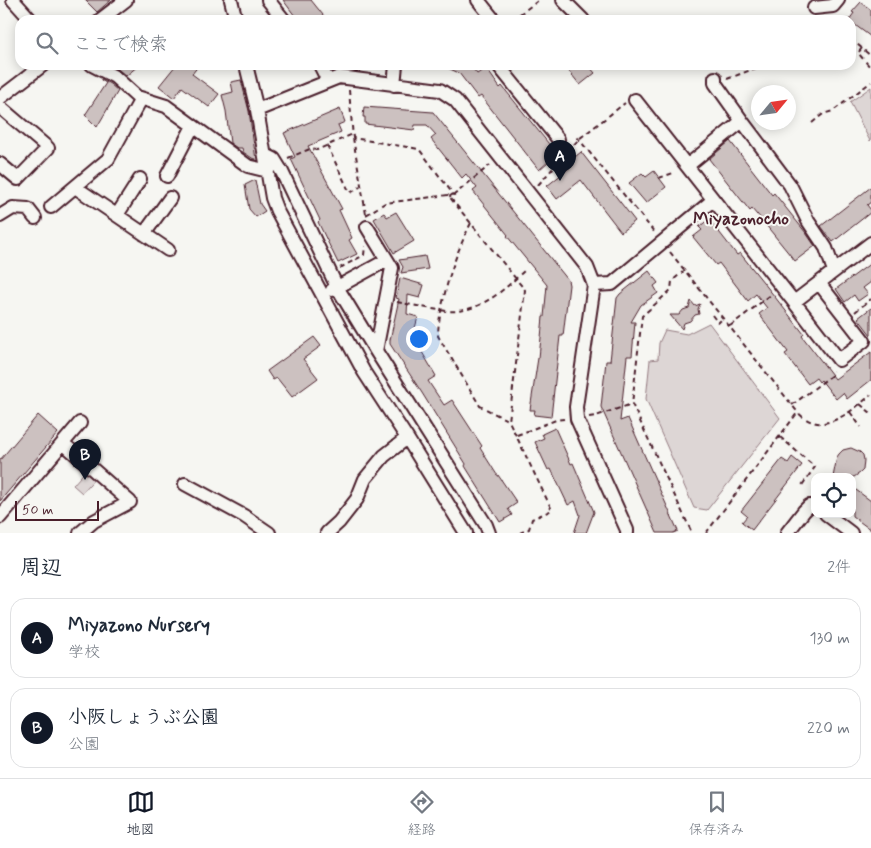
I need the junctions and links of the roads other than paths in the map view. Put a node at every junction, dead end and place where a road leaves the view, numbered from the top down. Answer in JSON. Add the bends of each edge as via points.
{"nodes":[{"id":1,"x":126,"y":0,"type":"edge"},
{"id":2,"x":231,"y":0,"type":"edge"},
{"id":3,"x":268,"y":0,"type":"edge"},
{"id":4,"x":478,"y":0,"type":"edge"},
{"id":5,"x":563,"y":0,"type":"edge"},
{"id":6,"x":838,"y":0,"type":"edge"},
{"id":7,"x":16,"y":1,"type":"edge"},
{"id":8,"x":814,"y":8,"type":"dead end"},
{"id":9,"x":27,"y":15,"type":"edge"},
{"id":10,"x":106,"y":15,"type":"edge"},
{"id":11,"x":235,"y":15,"type":"edge"},
{"id":12,"x":280,"y":15,"type":"edge"},
{"id":13,"x":490,"y":15,"type":"edge"},
{"id":14,"x":578,"y":15,"type":"edge"},
{"id":15,"x":36,"y":70,"type":"edge"},
{"id":16,"x":102,"y":70,"type":"edge"},
{"id":17,"x":247,"y":70,"type":"edge"},
{"id":18,"x":322,"y":70,"type":"edge"},
{"id":19,"x":396,"y":70,"type":"edge"},
{"id":20,"x":502,"y":70,"type":"edge"},
{"id":21,"x":328,"y":81,"type":"junction"},
{"id":22,"x":715,"y":81,"type":"road end"},
{"id":23,"x":394,"y":85,"type":"junction"},
{"id":24,"x":0,"y":98,"type":"edge"},
{"id":25,"x":141,"y":99,"type":"junction"},
{"id":26,"x":631,"y":101,"type":"road end"},
{"id":27,"x":0,"y":107,"type":"edge"},
{"id":28,"x":257,"y":110,"type":"junction"},
{"id":29,"x":742,"y":121,"type":"junction"},
{"id":30,"x":193,"y":126,"type":"junction"},
{"id":31,"x":558,"y":139,"type":"dead end"},
{"id":32,"x":0,"y":164,"type":"edge"},
{"id":33,"x":687,"y":166,"type":"junction"},
{"id":34,"x":272,"y":167,"type":"junction"},
{"id":35,"x":167,"y":176,"type":"dead end"},
{"id":36,"x":140,"y":179,"type":"dead end"},
{"id":37,"x":75,"y":187,"type":"junction"},
{"id":38,"x":170,"y":198,"type":"dead end"},
{"id":39,"x":713,"y":200,"type":"junction"},
{"id":40,"x":51,"y":207,"type":"dead end"},
{"id":41,"x":117,"y":215,"type":"junction"},
{"id":42,"x":0,"y":216,"type":"edge"},
{"id":43,"x":35,"y":218,"type":"dead end"},
{"id":44,"x":367,"y":227,"type":"dead end"},
{"id":45,"x":144,"y":234,"type":"junction"},
{"id":46,"x":871,"y":243,"type":"edge"},
{"id":47,"x":168,"y":250,"type":"dead end"},
{"id":48,"x":387,"y":260,"type":"junction"},
{"id":49,"x":834,"y":271,"type":"junction"},
{"id":50,"x":819,"y":284,"type":"junction"},
{"id":51,"x":594,"y":285,"type":"junction"},
{"id":52,"x":338,"y":287,"type":"junction"},
{"id":53,"x":322,"y":295,"type":"junction"},
{"id":54,"x":794,"y":302,"type":"junction"},
{"id":55,"x":376,"y":351,"type":"junction"},
{"id":56,"x":80,"y":423,"type":"dead end"},
{"id":57,"x":407,"y":438,"type":"junction"},
{"id":58,"x":63,"y":443,"type":"junction"},
{"id":59,"x":184,"y":484,"type":"dead end"},
{"id":60,"x":811,"y":506,"type":"edge"},
{"id":61,"x":0,"y":517,"type":"edge"},
{"id":62,"x":831,"y":518,"type":"edge"},
{"id":63,"x":80,"y":533,"type":"edge"},
{"id":64,"x":269,"y":533,"type":"edge"},
{"id":65,"x":327,"y":533,"type":"edge"},
{"id":66,"x":466,"y":533,"type":"edge"},
{"id":67,"x":489,"y":533,"type":"edge"},
{"id":68,"x":627,"y":533,"type":"edge"},
{"id":69,"x":787,"y":533,"type":"edge"},
{"id":70,"x":851,"y":533,"type":"edge"}],
"edges":[{"from":1,"to":10,"type":"street"},
{"from":2,"to":11,"type":"street"},
{"from":3,"to":12,"type":"street"},
{"from":4,"to":13,"type":"street"},
{"from":5,"to":14,"type":"street"},
{"from":6,"to":8,"type":"street","via":[[833,6]]},
{"from":7,"to":9,"type":"street"},
{"from":15,"to":24,"type":"street"},
{"from":16,"to":25,"type":"street"},
{"from":17,"to":28,"type":"street"},
{"from":18,"to":21,"type":"street"},
{"from":19,"to":23,"type":"street"},
{"from":20,"to":31,"type":"street"},
{"from":21,"to":23,"type":"street","via":[[339,77]]},
{"from":21,"to":28,"type":"street"},
{"from":22,"to":29,"type":"street"},
{"from":23,"to":51,"type":"street","via":[[440,90],[455,100],[587,267]]},
{"from":25,"to":30,"type":"street","via":[[166,106]]},
{"from":25,"to":37,"type":"street","via":[[108,158]]},
{"from":26,"to":33,"type":"street"},
{"from":27,"to":32,"type":"street","via":[[48,148],[18,179]]},
{"from":28,"to":34,"type":"street","via":[[266,155]]},
{"from":29,"to":33,"type":"street"},
{"from":29,"to":49,"type":"street","via":[[790,185],[826,248]]},
{"from":30,"to":34,"type":"street","via":[[248,166]]},
{"from":30,"to":35,"type":"street"},
{"from":33,"to":39,"type":"street"},
{"from":34,"to":52,"type":"street","via":[[282,172]]},
{"from":34,"to":53,"type":"street","via":[[272,198],[277,211]]},
{"from":36,"to":41,"type":"street"},
{"from":37,"to":40,"type":"street"},
{"from":37,"to":41,"type":"street"},
{"from":38,"to":45,"type":"street"},
{"from":39,"to":51,"type":"street","via":[[612,284]]},
{"from":39,"to":54,"type":"street"},
{"from":41,"to":45,"type":"street"},
{"from":42,"to":43,"type":"street","via":[[13,208],[28,209]]},
{"from":44,"to":48,"type":"street"},
{"from":45,"to":47,"type":"street"},
{"from":46,"to":49,"type":"street"},
{"from":48,"to":52,"type":"street"},
{"from":48,"to":55,"type":"street","via":[[392,268]]},
{"from":49,"to":50,"type":"street"},
{"from":50,"to":54,"type":"street"},
{"from":50,"to":54,"type":"street","via":[[864,341],[839,360]]},
{"from":51,"to":68,"type":"street","via":[[576,407],[577,419]]},
{"from":52,"to":53,"type":"street"},
{"from":52,"to":55,"type":"street"},
{"from":53,"to":57,"type":"street","via":[[364,372]]},
{"from":55,"to":67,"type":"street"},
{"from":56,"to":58,"type":"street"},
{"from":57,"to":65,"type":"street","via":[[384,456],[365,479],[357,499]]},
{"from":57,"to":66,"type":"street"},
{"from":58,"to":61,"type":"street"},
{"from":58,"to":63,"type":"street","via":[[130,502],[94,521]]},
{"from":59,"to":64,"type":"street"},
{"from":60,"to":69,"type":"street"},
{"from":62,"to":70,"type":"street"}]}
